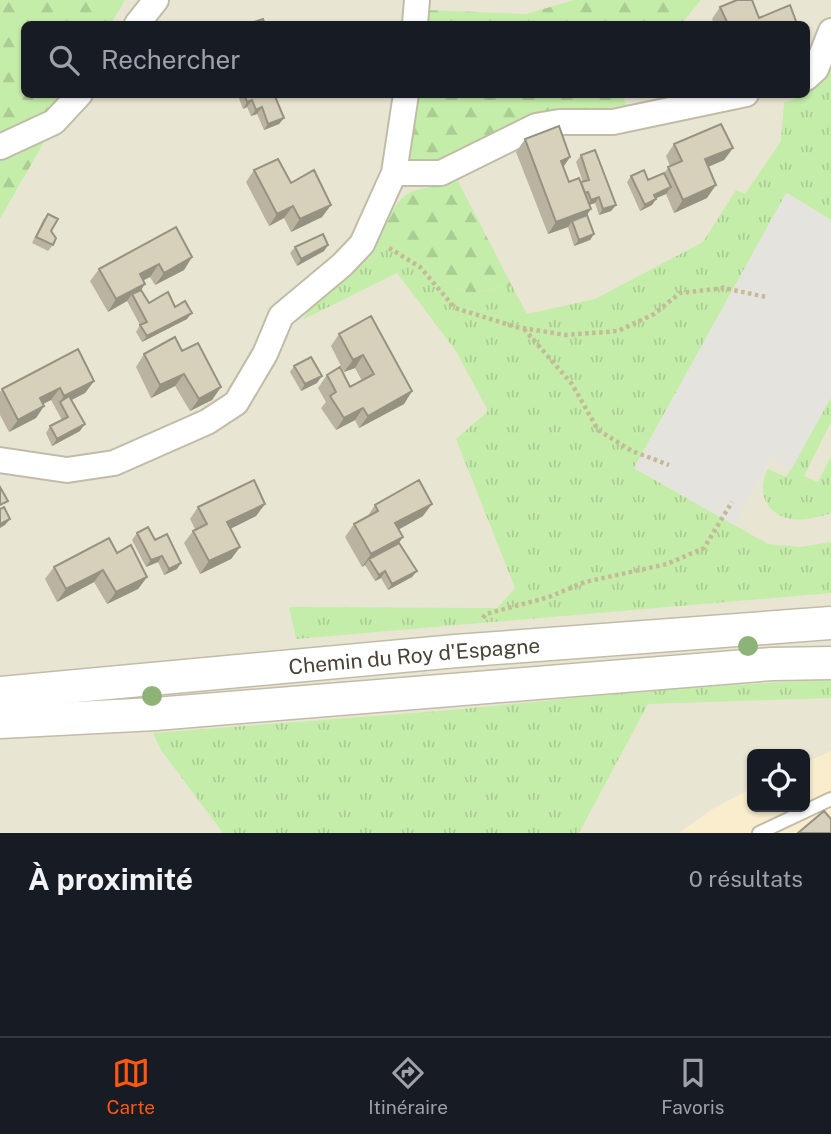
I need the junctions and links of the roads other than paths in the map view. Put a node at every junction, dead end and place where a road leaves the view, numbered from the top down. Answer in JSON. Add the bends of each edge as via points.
{"nodes":[{"id":1,"x":156,"y":0,"type":"edge"},
{"id":2,"x":418,"y":0,"type":"edge"},
{"id":3,"x":139,"y":21,"type":"edge"},
{"id":4,"x":415,"y":21,"type":"edge"},
{"id":5,"x":831,"y":31,"type":"edge"},
{"id":6,"x":810,"y":75,"type":"edge"},
{"id":7,"x":76,"y":98,"type":"edge"},
{"id":8,"x":405,"y":98,"type":"edge"},
{"id":9,"x":727,"y":98,"type":"edge"},
{"id":10,"x":0,"y":147,"type":"edge"},
{"id":11,"x":394,"y":173,"type":"junction"},
{"id":12,"x":0,"y":460,"type":"edge"},
{"id":13,"x":831,"y":623,"type":"edge"},
{"id":14,"x":831,"y":663,"type":"edge"},
{"id":15,"x":0,"y":693,"type":"edge"},
{"id":16,"x":0,"y":722,"type":"edge"},
{"id":17,"x":831,"y":799,"type":"edge"},
{"id":18,"x":759,"y":833,"type":"edge"}],
"edges":[{"from":1,"to":3,"type":"street"},
{"from":2,"to":4,"type":"street"},
{"from":5,"to":6,"type":"street"},
{"from":7,"to":10,"type":"street","via":[[54,122]]},
{"from":8,"to":11,"type":"street"},
{"from":9,"to":11,"type":"street","via":[[613,122],[536,126],[441,173]]},
{"from":11,"to":12,"type":"street","via":[[362,244],[281,316],[236,403],[207,422],[104,465],[67,470]]},
{"from":13,"to":15,"type":"street","name":"Chemin du Roy d'Espagne","via":[[456,651]]},
{"from":14,"to":16,"type":"street","name":"Chemin du Roy d'Espagne"},
{"from":17,"to":18,"type":"lane"}]}
